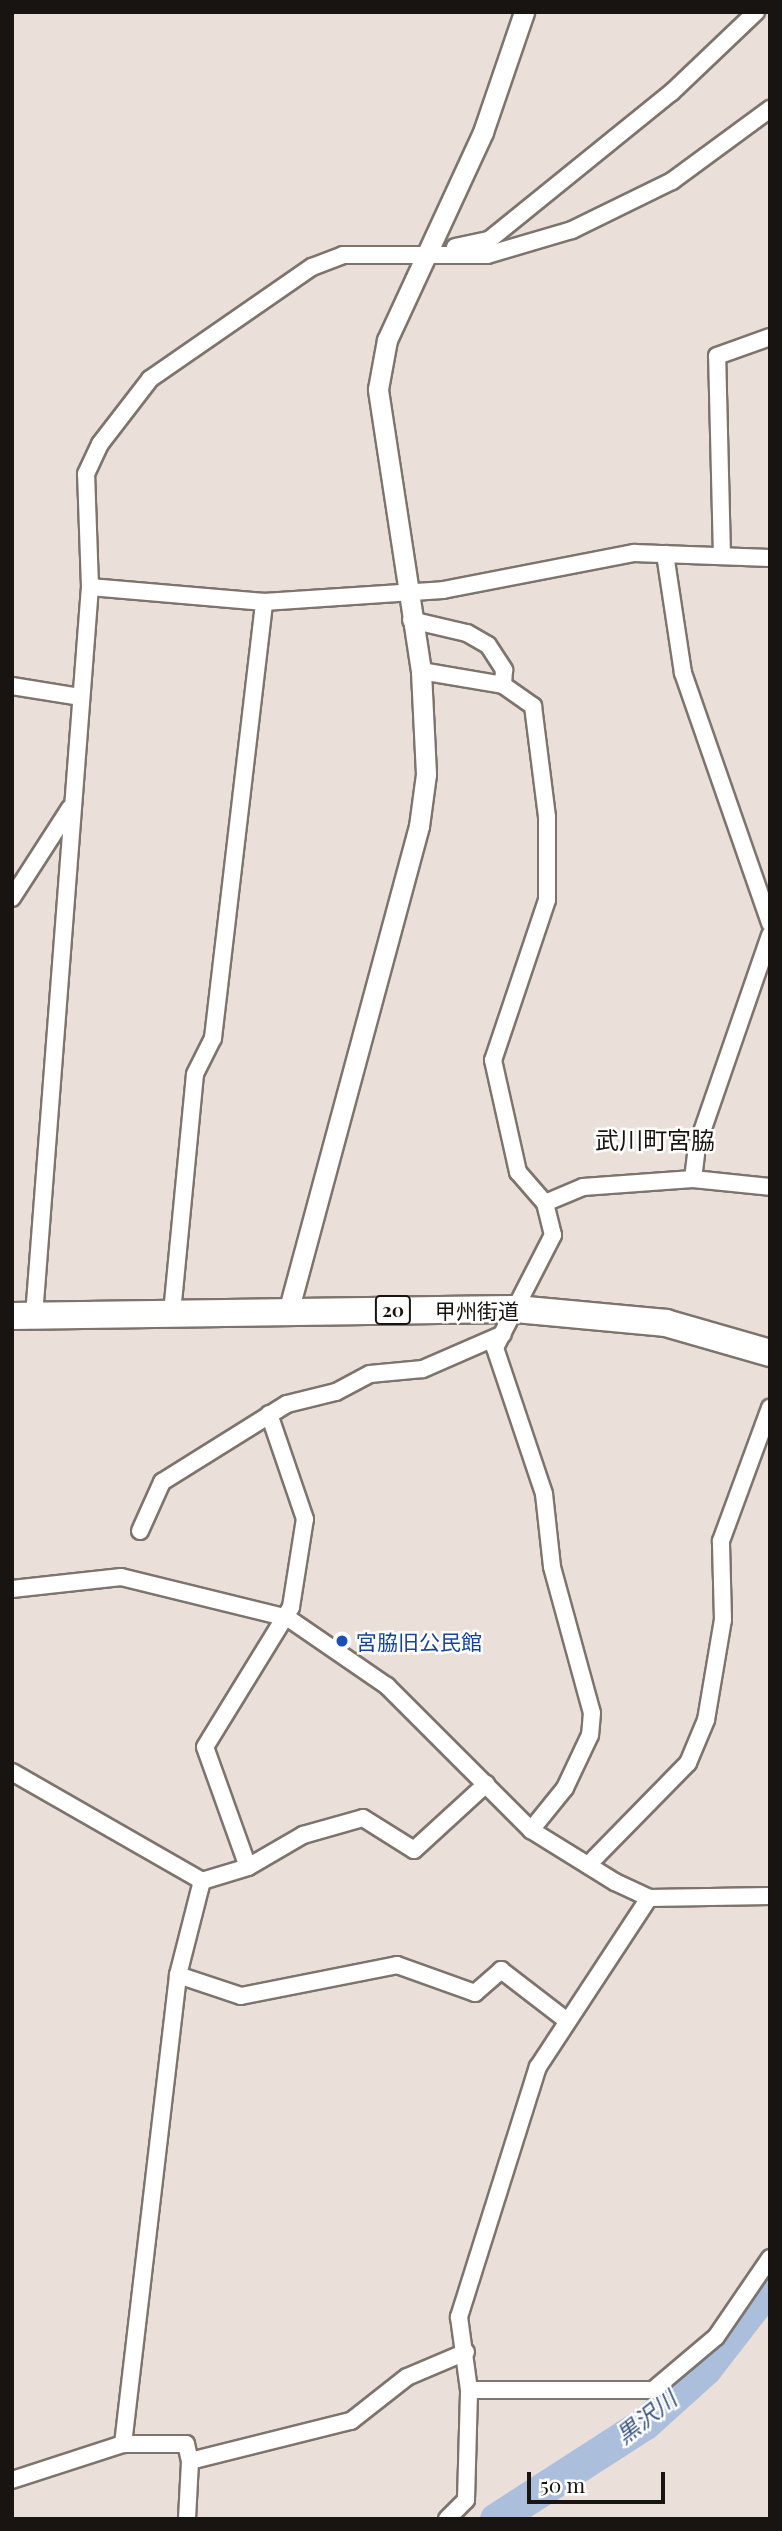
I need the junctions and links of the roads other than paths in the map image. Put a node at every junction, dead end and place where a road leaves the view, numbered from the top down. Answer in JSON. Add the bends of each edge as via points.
{"nodes":[{"id":1,"x":524,"y":12,"type":"edge"},
{"id":2,"x":755,"y":12,"type":"edge"},
{"id":3,"x":770,"y":109,"type":"edge"},
{"id":4,"x":426,"y":252,"type":"junction"},
{"id":5,"x":770,"y":337,"type":"edge"},
{"id":6,"x":665,"y":554,"type":"junction"},
{"id":7,"x":722,"y":556,"type":"junction"},
{"id":8,"x":770,"y":558,"type":"edge"},
{"id":9,"x":90,"y":587,"type":"junction"},
{"id":10,"x":409,"y":594,"type":"junction"},
{"id":11,"x":264,"y":602,"type":"junction"},
{"id":12,"x":411,"y":620,"type":"junction"},
{"id":13,"x":421,"y":671,"type":"junction"},
{"id":14,"x":503,"y":685,"type":"junction"},
{"id":15,"x":12,"y":686,"type":"edge"},
{"id":16,"x":81,"y":697,"type":"junction"},
{"id":17,"x":71,"y":806,"type":"junction"},
{"id":18,"x":12,"y":898,"type":"edge"},
{"id":19,"x":770,"y":923,"type":"edge"},
{"id":20,"x":770,"y":935,"type":"edge"},
{"id":21,"x":693,"y":1179,"type":"junction"},
{"id":22,"x":770,"y":1187,"type":"edge"},
{"id":23,"x":545,"y":1203,"type":"junction"},
{"id":24,"x":516,"y":1309,"type":"junction"},
{"id":25,"x":288,"y":1312,"type":"junction"},
{"id":26,"x":172,"y":1313,"type":"junction"},
{"id":27,"x":23,"y":1316,"type":"edge"},
{"id":28,"x":503,"y":1334,"type":"junction"},
{"id":29,"x":770,"y":1353,"type":"edge"},
{"id":30,"x":770,"y":1408,"type":"edge"},
{"id":31,"x":269,"y":1414,"type":"junction"},
{"id":32,"x":140,"y":1531,"type":"dead end"},
{"id":33,"x":12,"y":1589,"type":"edge"},
{"id":34,"x":288,"y":1618,"type":"junction"},
{"id":35,"x":12,"y":1772,"type":"edge"},
{"id":36,"x":486,"y":1784,"type":"junction"},
{"id":37,"x":531,"y":1830,"type":"junction"},
{"id":38,"x":588,"y":1865,"type":"junction"},
{"id":39,"x":248,"y":1867,"type":"junction"},
{"id":40,"x":202,"y":1881,"type":"junction"},
{"id":41,"x":770,"y":1896,"type":"edge"},
{"id":42,"x":649,"y":1898,"type":"junction"},
{"id":43,"x":178,"y":1975,"type":"junction"},
{"id":44,"x":566,"y":2020,"type":"junction"},
{"id":45,"x":770,"y":2259,"type":"edge"},
{"id":46,"x":467,"y":2353,"type":"junction"},
{"id":47,"x":470,"y":2390,"type":"junction"},
{"id":48,"x":123,"y":2444,"type":"junction"},
{"id":49,"x":190,"y":2461,"type":"junction"},
{"id":50,"x":12,"y":2480,"type":"edge"},
{"id":51,"x":187,"y":2519,"type":"edge"},
{"id":52,"x":447,"y":2519,"type":"edge"}],
"edges":[{"from":1,"to":4,"type":"street","via":[[484,132]]},
{"from":2,"to":4,"type":"street","via":[[672,92],[489,240]]},
{"from":3,"to":4,"type":"street","via":[[672,181],[572,230],[499,253]]},
{"from":4,"to":9,"type":"street","via":[[343,255],[312,267],[150,379],[100,444],[86,474]]},
{"from":4,"to":10,"type":"street","via":[[387,340],[378,388]]},
{"from":5,"to":7,"type":"street","via":[[716,356]]},
{"from":6,"to":7,"type":"street"},
{"from":6,"to":10,"type":"street","via":[[634,553]]},
{"from":6,"to":19,"type":"street","via":[[683,673]]},
{"from":7,"to":8,"type":"street"},
{"from":9,"to":11,"type":"street"},
{"from":9,"to":16,"type":"street"},
{"from":10,"to":11,"type":"street"},
{"from":10,"to":12,"type":"street"},
{"from":11,"to":26,"type":"street","via":[[213,1038],[195,1074]]},
{"from":12,"to":13,"type":"street"},
{"from":12,"to":14,"type":"street","via":[[467,633],[488,645],[504,670]]},
{"from":13,"to":14,"type":"street"},
{"from":13,"to":25,"type":"street","via":[[426,774],[419,826]]},
{"from":14,"to":23,"type":"street","via":[[533,706],[550,877],[493,1060],[518,1172]]},
{"from":15,"to":16,"type":"street"},
{"from":16,"to":17,"type":"street"},
{"from":17,"to":18,"type":"street"},
{"from":17,"to":27,"type":"street"},
{"from":20,"to":21,"type":"street","via":[[696,1146]]},
{"from":21,"to":22,"type":"street"},
{"from":21,"to":23,"type":"street","via":[[583,1186]]},
{"from":23,"to":24,"type":"street","via":[[553,1235]]},
{"from":24,"to":25,"type":"highway","name":"甲州街道","number":"20"},
{"from":24,"to":28,"type":"street"},
{"from":24,"to":29,"type":"highway","name":"甲州街道","number":"20","via":[[666,1323]]},
{"from":25,"to":26,"type":"highway","name":"甲州街道","number":"20"},
{"from":26,"to":27,"type":"highway","name":"甲州街道","number":"20"},
{"from":28,"to":31,"type":"street","via":[[423,1369],[370,1374]]},
{"from":28,"to":37,"type":"street","via":[[495,1348],[544,1494],[552,1567],[592,1713],[590,1735],[565,1788]]},
{"from":30,"to":38,"type":"street","via":[[721,1541],[723,1620],[702,1729],[675,1778]]},
{"from":31,"to":32,"type":"street","via":[[162,1482]]},
{"from":31,"to":34,"type":"street","via":[[306,1519]]},
{"from":33,"to":34,"type":"street","via":[[121,1577]]},
{"from":34,"to":36,"type":"street","via":[[387,1686]]},
{"from":34,"to":39,"type":"street","via":[[205,1747]]},
{"from":35,"to":40,"type":"street"},
{"from":36,"to":37,"type":"street"},
{"from":36,"to":39,"type":"street","via":[[414,1850],[363,1818],[303,1835]]},
{"from":37,"to":38,"type":"street"},
{"from":38,"to":42,"type":"street"},
{"from":39,"to":40,"type":"street"},
{"from":40,"to":43,"type":"street"},
{"from":41,"to":42,"type":"street"},
{"from":42,"to":44,"type":"street"},
{"from":43,"to":44,"type":"street","via":[[241,1996],[397,1965],[475,1993],[501,1970]]},
{"from":43,"to":48,"type":"street"},
{"from":44,"to":46,"type":"street","via":[[538,2067],[459,2317]]},
{"from":45,"to":47,"type":"street","via":[[716,2337],[653,2390]]},
{"from":46,"to":47,"type":"street"},
{"from":46,"to":49,"type":"street","via":[[407,2377],[351,2421]]},
{"from":47,"to":52,"type":"street","via":[[466,2500]]},
{"from":48,"to":49,"type":"street","via":[[186,2444]]},
{"from":48,"to":50,"type":"street"},
{"from":49,"to":51,"type":"street"}]}
